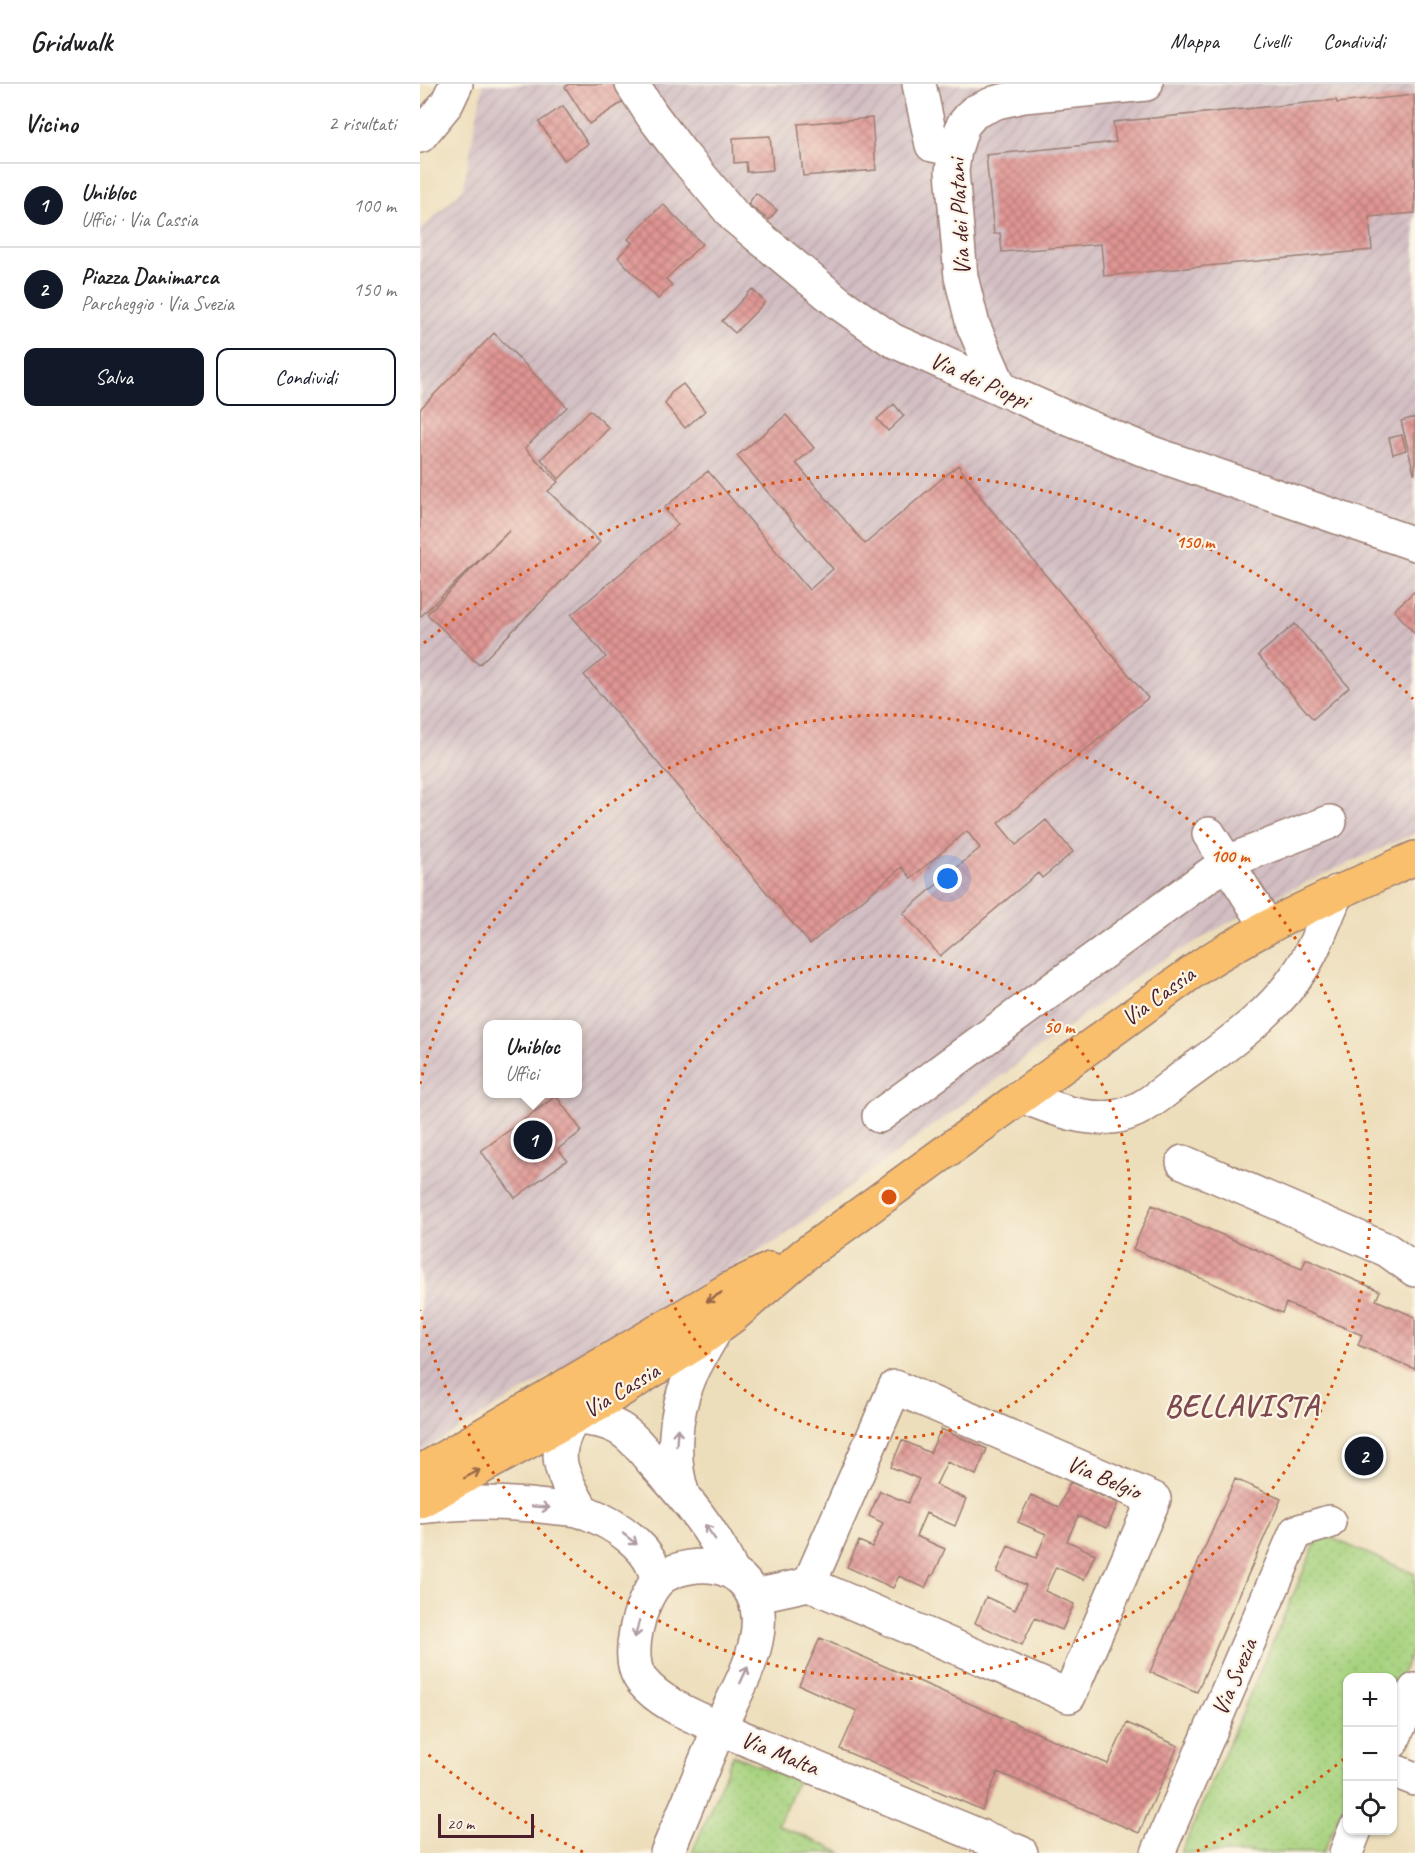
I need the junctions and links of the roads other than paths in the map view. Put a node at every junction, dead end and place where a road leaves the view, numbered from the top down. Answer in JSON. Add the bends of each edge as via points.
{"nodes":[{"id":1,"x":456,"y":84,"type":"edge"},
{"id":2,"x":632,"y":84,"type":"edge"},
{"id":3,"x":919,"y":84,"type":"edge"},
{"id":4,"x":1146,"y":84,"type":"edge"},
{"id":5,"x":420,"y":136,"type":"edge"},
{"id":6,"x":955,"y":150,"type":"junction"},
{"id":7,"x":1000,"y":387,"type":"junction"},
{"id":8,"x":1415,"y":544,"type":"edge"},
{"id":9,"x":1330,"y":822,"type":"dead end"},
{"id":10,"x":1209,"y":834,"type":"dead end"},
{"id":11,"x":1415,"y":858,"type":"edge"},
{"id":12,"x":1227,"y":862,"type":"junction"},
{"id":13,"x":1337,"y":892,"type":"junction"},
{"id":14,"x":1267,"y":926,"type":"junction"},
{"id":15,"x":1021,"y":1096,"type":"junction"},
{"id":16,"x":879,"y":1116,"type":"dead end"},
{"id":17,"x":1183,"y":1162,"type":"dead end"},
{"id":18,"x":805,"y":1254,"type":"junction"},
{"id":19,"x":1415,"y":1270,"type":"edge"},
{"id":20,"x":716,"y":1329,"type":"junction"},
{"id":21,"x":624,"y":1351,"type":"junction"},
{"id":22,"x":538,"y":1402,"type":"junction"},
{"id":23,"x":573,"y":1419,"type":"junction"},
{"id":24,"x":420,"y":1472,"type":"edge"},
{"id":25,"x":683,"y":1495,"type":"junction"},
{"id":26,"x":420,"y":1501,"type":"edge"},
{"id":27,"x":420,"y":1507,"type":"edge"},
{"id":28,"x":583,"y":1512,"type":"junction"},
{"id":29,"x":1329,"y":1522,"type":"dead end"},
{"id":30,"x":732,"y":1572,"type":"junction"},
{"id":31,"x":657,"y":1582,"type":"junction"},
{"id":32,"x":809,"y":1584,"type":"junction"},
{"id":33,"x":754,"y":1596,"type":"junction"},
{"id":34,"x":1415,"y":1690,"type":"edge"},
{"id":35,"x":719,"y":1728,"type":"junction"},
{"id":36,"x":1397,"y":1731,"type":"edge"},
{"id":37,"x":1397,"y":1772,"type":"edge"},
{"id":38,"x":1415,"y":1779,"type":"edge"},
{"id":39,"x":1353,"y":1835,"type":"edge"},
{"id":40,"x":667,"y":1853,"type":"edge"},
{"id":41,"x":1021,"y":1853,"type":"edge"},
{"id":42,"x":1158,"y":1853,"type":"edge"},
{"id":43,"x":1346,"y":1853,"type":"edge"}],
"edges":[{"from":1,"to":5,"type":"street","via":[[447,104]]},
{"from":2,"to":7,"type":"street","name":"Via dei Pioppi","via":[[687,161],[748,229],[879,332]]},
{"from":3,"to":6,"type":"street","via":[[932,145]]},
{"from":4,"to":6,"type":"street","name":"Via dei Platani","via":[[997,102],[968,117]]},
{"from":6,"to":7,"type":"street","name":"Via dei Platani","via":[[953,184],[964,290],[973,325]]},
{"from":7,"to":8,"type":"street","name":"Via dei Pioppi","via":[[1152,453]]},
{"from":9,"to":12,"type":"street"},
{"from":10,"to":12,"type":"street"},
{"from":11,"to":13,"type":"main road","name":"Via Cassia"},
{"from":12,"to":14,"type":"street"},
{"from":12,"to":16,"type":"street"},
{"from":13,"to":14,"type":"main road","name":"Via Cassia"},
{"from":13,"to":15,"type":"street","via":[[1300,973],[1278,999],[1244,1032],[1141,1107],[1125,1116],[1088,1118]]},
{"from":14,"to":15,"type":"main road","name":"Via Cassia","via":[[1202,964]]},
{"from":15,"to":18,"type":"main road","name":"Via Cassia"},
{"from":17,"to":19,"type":"street","via":[[1387,1250]]},
{"from":18,"to":20,"type":"main road","name":"Via Cassia"},
{"from":18,"to":21,"type":"main road","name":"Via Cassia","one_way":true,"via":[[731,1288]]},
{"from":20,"to":23,"type":"main road","name":"Via Cassia"},
{"from":25,"to":20,"type":"street","one_way":true,"via":[[676,1457],[681,1405],[688,1380]]},
{"from":21,"to":22,"type":"main road","name":"Via Cassia"},
{"from":21,"to":23,"type":"street"},
{"from":22,"to":23,"type":"street"},
{"from":22,"to":24,"type":"main road","name":"Via Cassia"},
{"from":23,"to":25,"type":"street","via":[[598,1420],[619,1429]]},
{"from":26,"to":23,"type":"main road","name":"Via Cassia","one_way":true},
{"from":23,"to":28,"type":"street","via":[[562,1440],[560,1457],[564,1475]]},
{"from":30,"to":25,"type":"street","one_way":true,"via":[[715,1539]]},
{"from":27,"to":28,"type":"street","one_way":true,"via":[[466,1502]]},
{"from":28,"to":31,"type":"street","one_way":true,"via":[[615,1528],[637,1545],[651,1562]]},
{"from":29,"to":42,"type":"street","name":"Via Svezia","via":[[1296,1532]]},
{"from":30,"to":31,"type":"street","via":[[695,1566],[676,1570]]},
{"from":30,"to":33,"type":"street"},
{"from":31,"to":35,"type":"street","name":"Via Malta","one_way":true,"via":[[636,1632],[634,1663],[639,1676],[672,1705]]},
{"from":32,"to":32,"type":"street","name":"Via Belgio","via":[[1069,1696],[1154,1499],[895,1387]]},
{"from":32,"to":33,"type":"street"},
{"from":35,"to":33,"type":"street","one_way":true,"via":[[754,1648],[758,1621]]},
{"from":34,"to":36,"type":"street"},
{"from":35,"to":40,"type":"street"},
{"from":35,"to":41,"type":"street","name":"Via Malta"},
{"from":37,"to":38,"type":"street"},
{"from":39,"to":43,"type":"street"}]}
